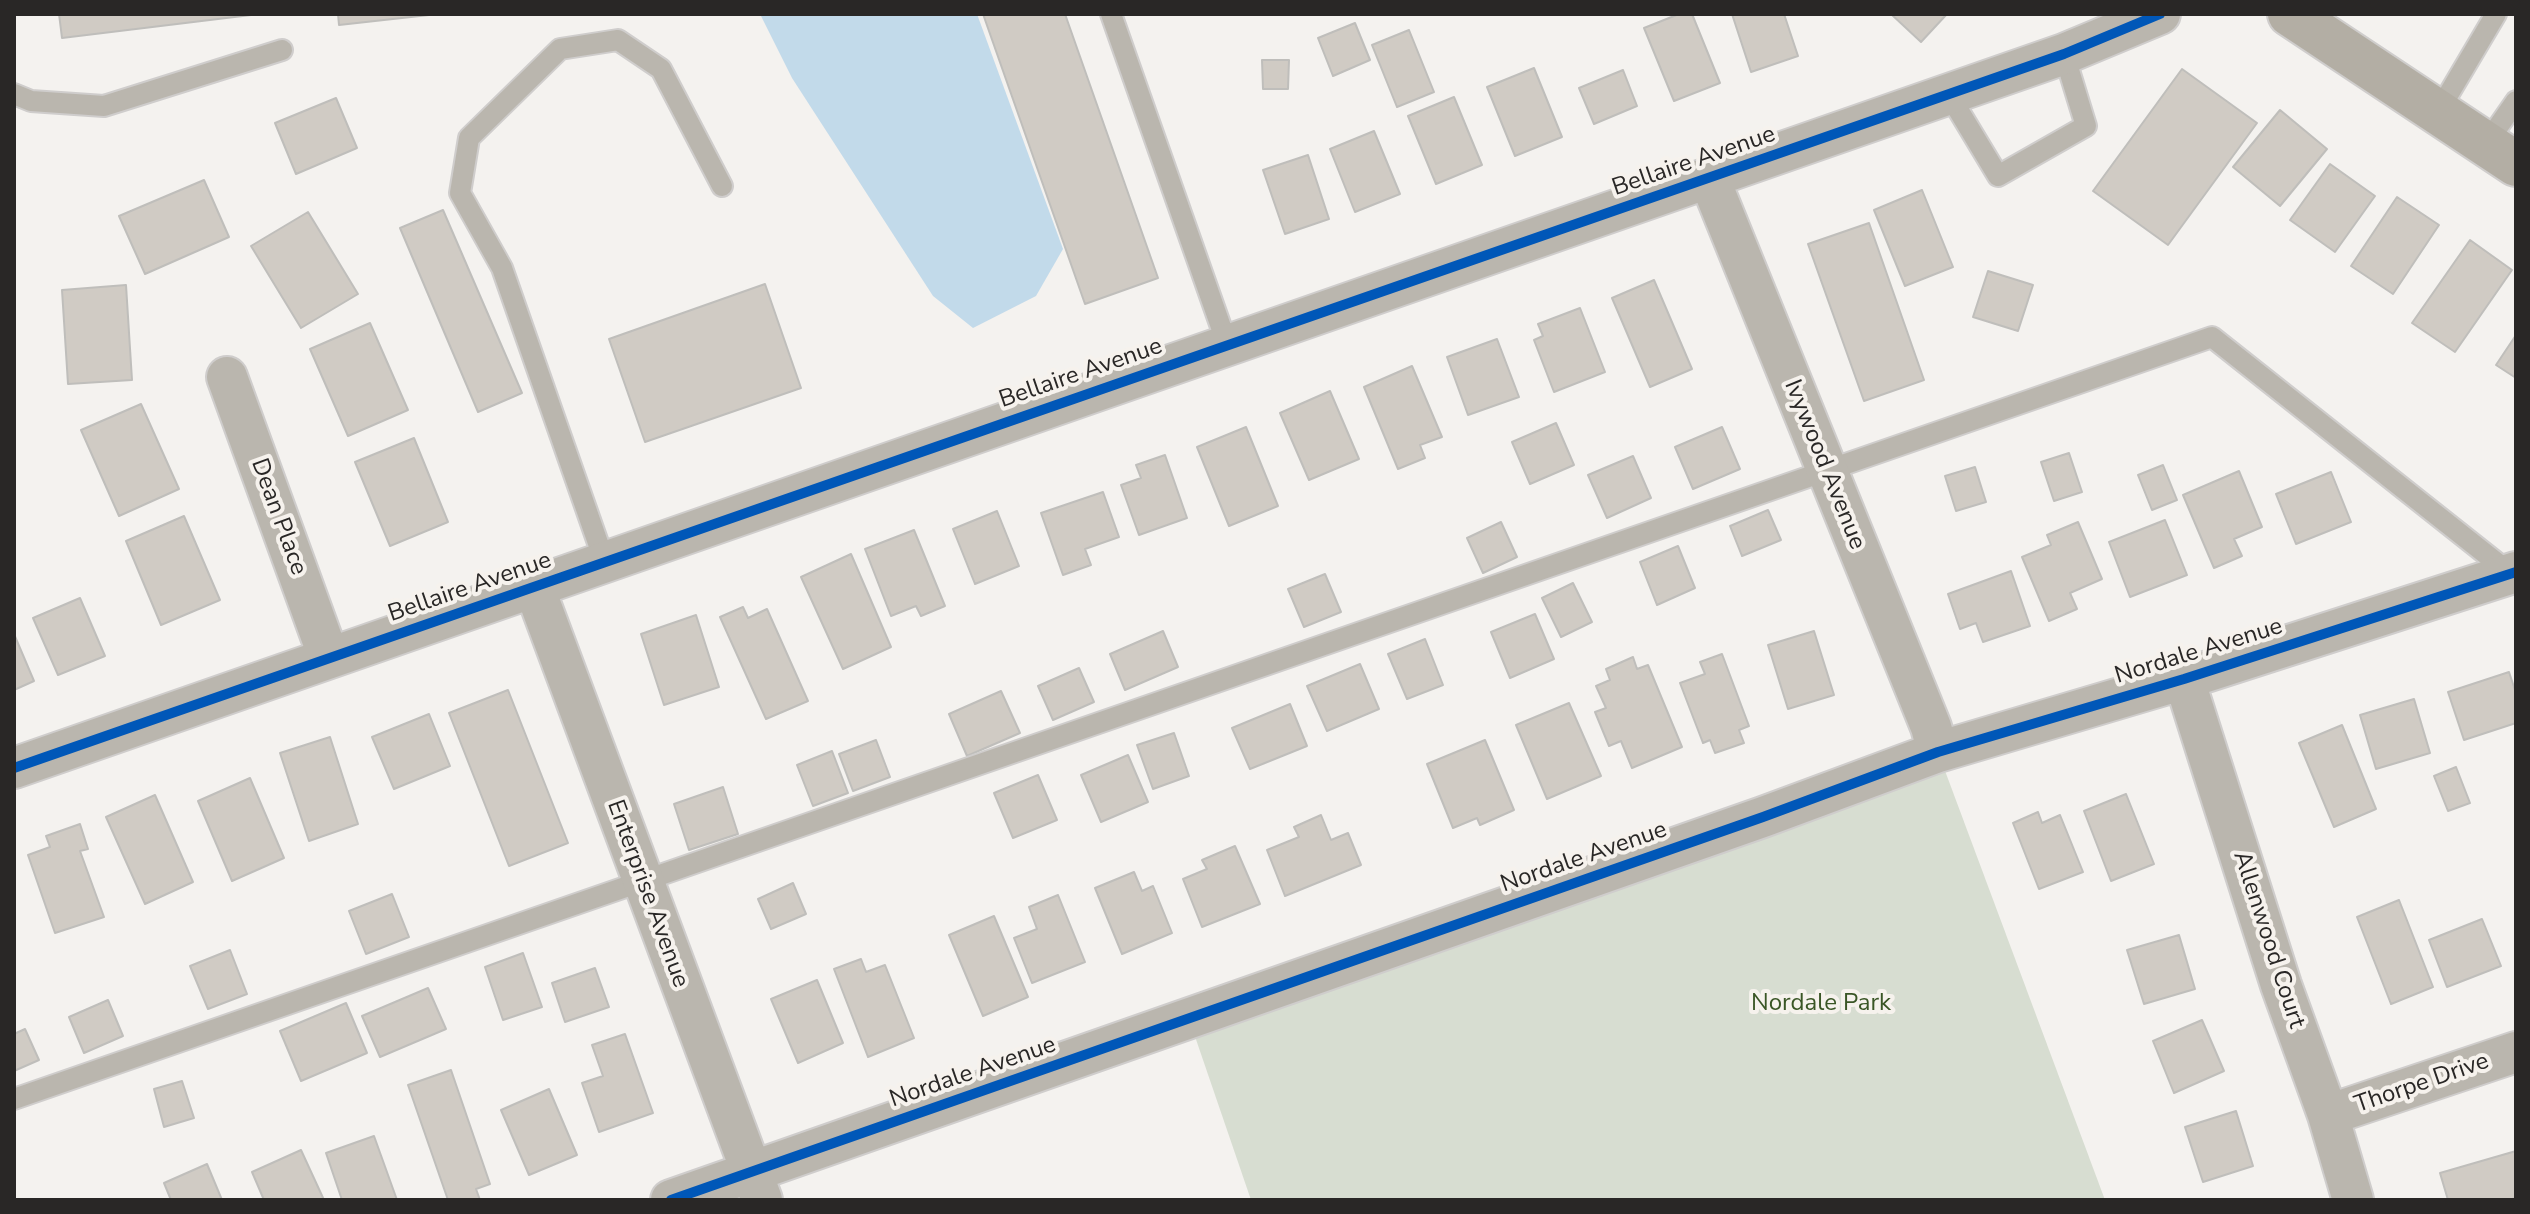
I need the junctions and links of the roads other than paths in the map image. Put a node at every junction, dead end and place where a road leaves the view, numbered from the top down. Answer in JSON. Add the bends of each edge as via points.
{"nodes":[{"id":1,"x":1111,"y":14,"type":"edge"},
{"id":2,"x":2160,"y":14,"type":"edge"},
{"id":3,"x":2290,"y":14,"type":"edge"},
{"id":4,"x":2496,"y":14,"type":"edge"},
{"id":5,"x":282,"y":50,"type":"dead end"},
{"id":6,"x":2064,"y":54,"type":"junction"},
{"id":7,"x":1948,"y":93,"type":"junction"},
{"id":8,"x":14,"y":94,"type":"edge"},
{"id":9,"x":2516,"y":101,"type":"edge"},
{"id":10,"x":2438,"y":112,"type":"junction"},
{"id":11,"x":2501,"y":154,"type":"edge"},
{"id":12,"x":1709,"y":178,"type":"junction"},
{"id":13,"x":722,"y":186,"type":"dead end"},
{"id":14,"x":1227,"y":344,"type":"junction"},
{"id":15,"x":227,"y":377,"type":"dead end"},
{"id":16,"x":1825,"y":471,"type":"junction"},
{"id":17,"x":605,"y":563,"type":"junction"},
{"id":18,"x":2514,"y":573,"type":"edge"},
{"id":19,"x":534,"y":587,"type":"junction"},
{"id":20,"x":329,"y":658,"type":"junction"},
{"id":21,"x":2184,"y":679,"type":"junction"},
{"id":22,"x":1938,"y":752,"type":"junction"},
{"id":23,"x":14,"y":768,"type":"edge"},
{"id":24,"x":642,"y":881,"type":"junction"},
{"id":25,"x":2516,"y":1052,"type":"edge"},
{"id":26,"x":14,"y":1099,"type":"edge"},
{"id":27,"x":2328,"y":1115,"type":"junction"},
{"id":28,"x":756,"y":1186,"type":"edge"},
{"id":29,"x":671,"y":1200,"type":"edge"},
{"id":30,"x":2353,"y":1200,"type":"edge"}],
"edges":[{"from":1,"to":14,"type":"lane"},
{"from":2,"to":6,"type":"street","name":"Bellaire Avenue"},
{"from":3,"to":10,"type":"main road"},
{"from":4,"to":10,"type":"lane"},
{"from":5,"to":8,"type":"lane","via":[[104,106],[31,101]]},
{"from":6,"to":7,"type":"street","name":"Bellaire Avenue"},
{"from":6,"to":7,"type":"lane","via":[[2086,126],[1998,176]]},
{"from":7,"to":12,"type":"street","name":"Bellaire Avenue"},
{"from":9,"to":11,"type":"lane"},
{"from":10,"to":11,"type":"main road"},
{"from":12,"to":14,"type":"street","name":"Bellaire Avenue"},
{"from":12,"to":16,"type":"street","name":"Ivywood Avenue"},
{"from":13,"to":17,"type":"lane","via":[[661,69],[618,40],[560,49],[469,138],[460,193],[502,268]]},
{"from":14,"to":17,"type":"street","name":"Bellaire Avenue"},
{"from":15,"to":20,"type":"street","name":"Dean Place"},
{"from":16,"to":18,"type":"lane","via":[[2212,337]]},
{"from":16,"to":22,"type":"street","name":"Ivywood Avenue"},
{"from":16,"to":24,"type":"lane"},
{"from":17,"to":19,"type":"street","name":"Bellaire Avenue"},
{"from":18,"to":21,"type":"street","name":"Nordale Avenue"},
{"from":19,"to":20,"type":"street","name":"Bellaire Avenue"},
{"from":19,"to":24,"type":"street","name":"Enterprise Avenue"},
{"from":20,"to":23,"type":"street","name":"Bellaire Avenue"},
{"from":21,"to":22,"type":"street","name":"Nordale Avenue"},
{"from":21,"to":27,"type":"street","name":"Allenwood Court"},
{"from":22,"to":28,"type":"street","name":"Nordale Avenue"},
{"from":24,"to":26,"type":"lane"},
{"from":24,"to":28,"type":"street","name":"Enterprise Avenue"},
{"from":25,"to":27,"type":"street","name":"Thorpe Drive"},
{"from":27,"to":30,"type":"street","name":"Allenwood Court"},
{"from":28,"to":29,"type":"street","name":"Nordale Avenue"}]}
